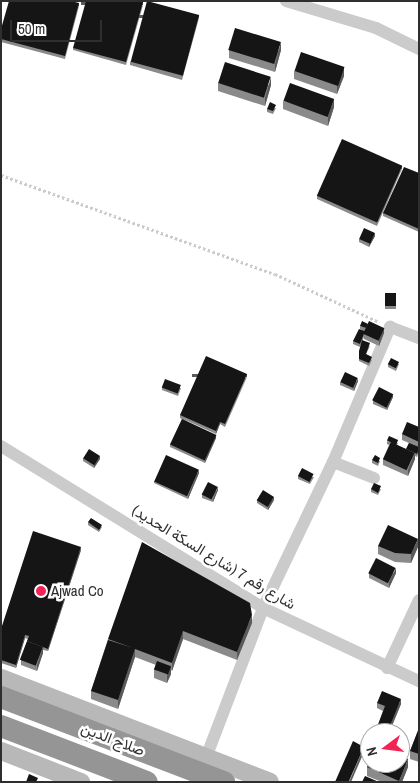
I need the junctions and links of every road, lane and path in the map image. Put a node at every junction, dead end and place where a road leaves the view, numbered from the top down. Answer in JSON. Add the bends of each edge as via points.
{"nodes":[{"id":1,"x":286,"y":1,"type":"edge"},
{"id":2,"x":419,"y":49,"type":"edge"},
{"id":3,"x":1,"y":175,"type":"edge"},
{"id":4,"x":390,"y":327,"type":"junction"},
{"id":5,"x":419,"y":338,"type":"edge"},
{"id":6,"x":1,"y":446,"type":"edge"},
{"id":7,"x":333,"y":462,"type":"junction"},
{"id":8,"x":374,"y":478,"type":"dead end"},
{"id":9,"x":419,"y":600,"type":"edge"},
{"id":10,"x":263,"y":608,"type":"junction"},
{"id":11,"x":387,"y":668,"type":"junction"},
{"id":12,"x":1,"y":678,"type":"edge"},
{"id":13,"x":419,"y":681,"type":"edge"},
{"id":14,"x":1,"y":698,"type":"edge"},
{"id":15,"x":1,"y":726,"type":"edge"},
{"id":16,"x":1,"y":751,"type":"edge"},
{"id":17,"x":207,"y":755,"type":"junction"},
{"id":18,"x":81,"y":782,"type":"edge"},
{"id":19,"x":147,"y":782,"type":"edge"},
{"id":20,"x":224,"y":782,"type":"edge"},
{"id":21,"x":270,"y":782,"type":"edge"}],
"edges":[{"from":1,"to":2,"type":"street","via":[[376,28]]},
{"from":3,"to":4,"type":"path","via":[[275,274]]},
{"from":4,"to":5,"type":"street"},
{"from":4,"to":7,"type":"street"},
{"from":6,"to":10,"type":"street","name":"شارع رقم 7 (شارع السكة الحديد)"},
{"from":7,"to":8,"type":"street"},
{"from":7,"to":10,"type":"street"},
{"from":9,"to":11,"type":"street"},
{"from":10,"to":11,"type":"street","name":"شارع رقم 7 (شارع السكة الحديد)"},
{"from":10,"to":17,"type":"street"},
{"from":11,"to":13,"type":"street","name":"شارع رقم 7 (شارع السكة الحديد)"},
{"from":12,"to":17,"type":"street"},
{"from":14,"to":20,"type":"highway","name":"صلاح الدين"},
{"from":15,"to":19,"type":"highway","name":"صلاح الدين"},
{"from":16,"to":18,"type":"street"},
{"from":17,"to":21,"type":"street"}]}
